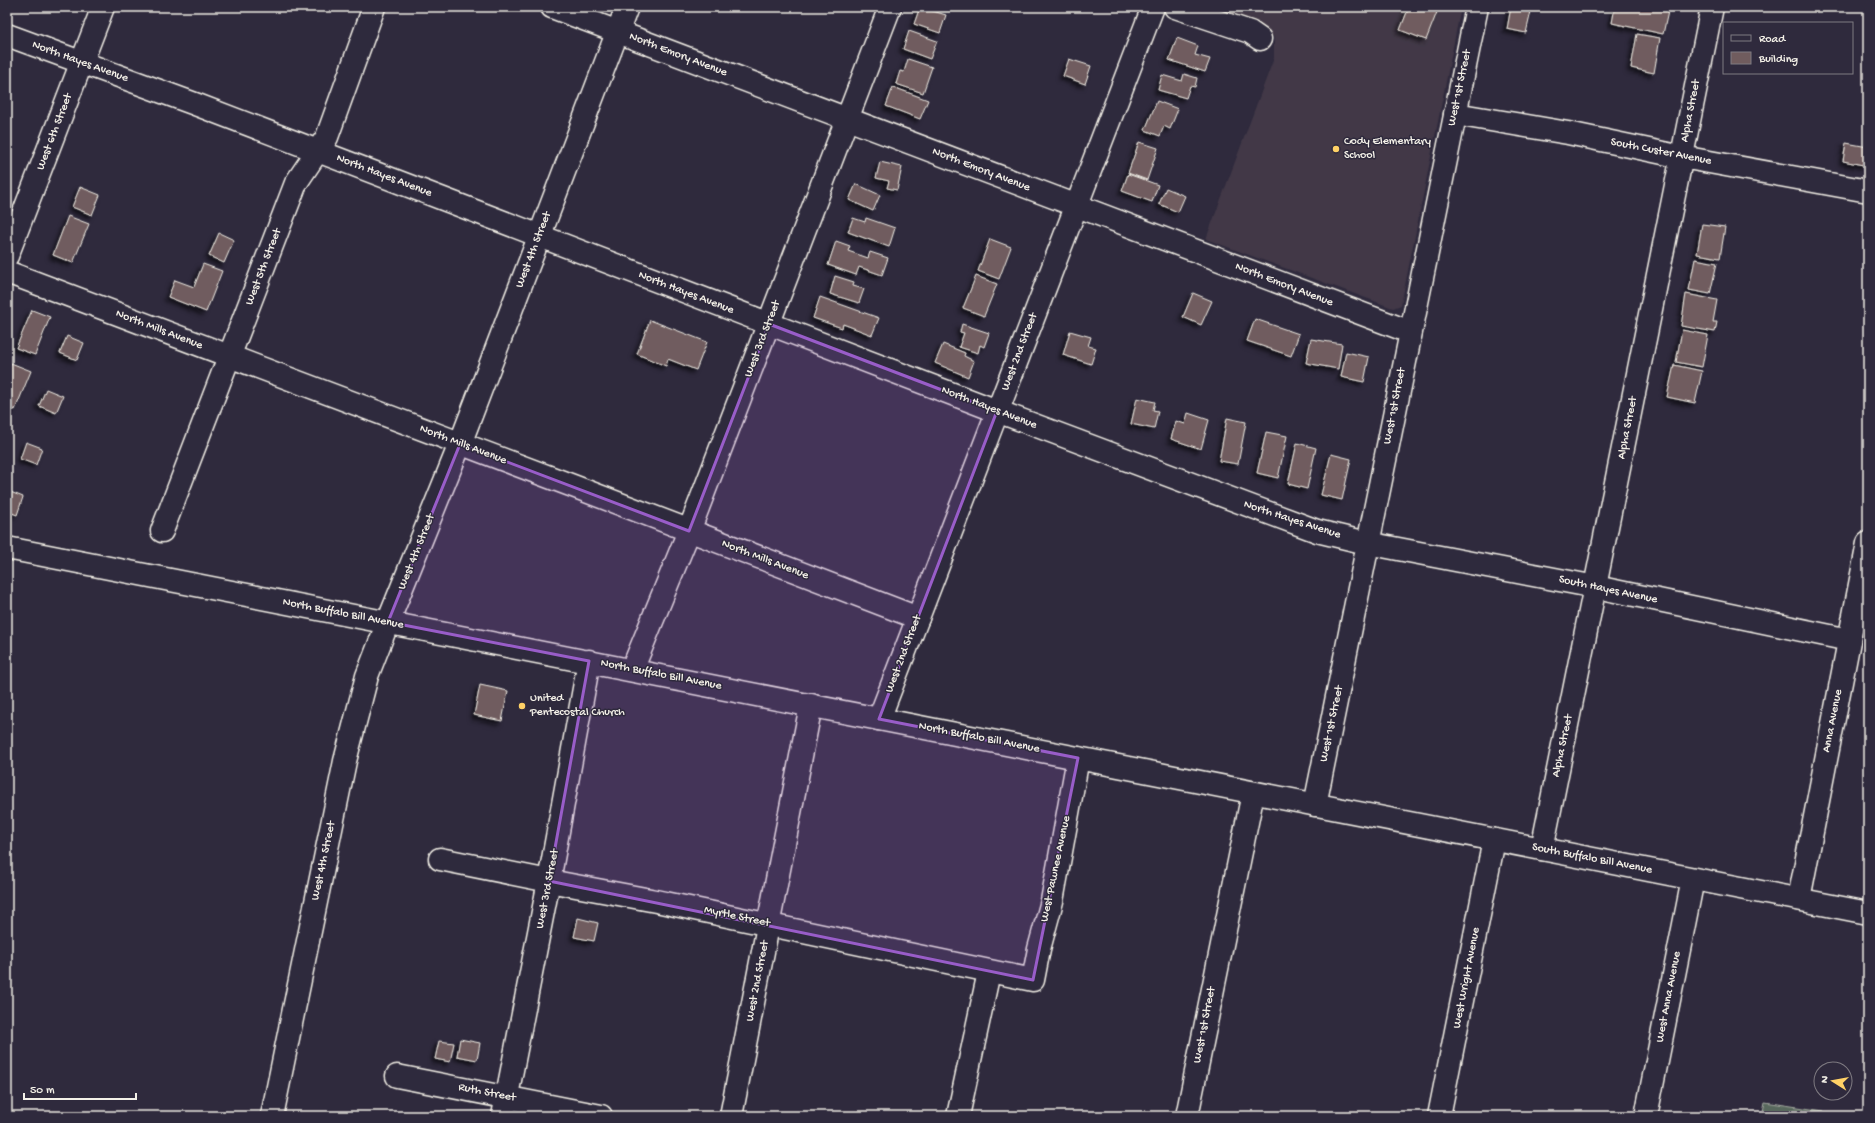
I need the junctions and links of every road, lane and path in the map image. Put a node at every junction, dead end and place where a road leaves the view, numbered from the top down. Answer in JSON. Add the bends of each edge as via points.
{"nodes":[{"id":1,"x":103,"y":7,"type":"edge"},
{"id":2,"x":374,"y":7,"type":"edge"},
{"id":3,"x":552,"y":7,"type":"edge"},
{"id":4,"x":626,"y":7,"type":"edge"},
{"id":5,"x":890,"y":7,"type":"edge"},
{"id":6,"x":1152,"y":7,"type":"edge"},
{"id":7,"x":1175,"y":7,"type":"edge"},
{"id":8,"x":1477,"y":7,"type":"edge"},
{"id":9,"x":1712,"y":7,"type":"edge"},
{"id":10,"x":617,"y":32,"type":"junction"},
{"id":11,"x":7,"y":35,"type":"edge"},
{"id":12,"x":1260,"y":39,"type":"dead end"},
{"id":13,"x":81,"y":63,"type":"junction"},
{"id":14,"x":1455,"y":114,"type":"junction"},
{"id":15,"x":847,"y":119,"type":"junction"},
{"id":16,"x":317,"y":151,"type":"junction"},
{"id":17,"x":1682,"y":157,"type":"junction"},
{"id":18,"x":1868,"y":191,"type":"edge"},
{"id":19,"x":1076,"y":206,"type":"junction"},
{"id":20,"x":539,"y":236,"type":"junction"},
{"id":21,"x":7,"y":256,"type":"edge"},
{"id":22,"x":7,"y":272,"type":"edge"},
{"id":23,"x":769,"y":324,"type":"junction"},
{"id":24,"x":1410,"y":332,"type":"junction"},
{"id":25,"x":230,"y":357,"type":"junction"},
{"id":26,"x":997,"y":412,"type":"junction"},
{"id":27,"x":460,"y":444,"type":"junction"},
{"id":28,"x":162,"y":531,"type":"dead end"},
{"id":29,"x":689,"y":531,"type":"junction"},
{"id":30,"x":1367,"y":543,"type":"junction"},
{"id":31,"x":1868,"y":543,"type":"edge"},
{"id":32,"x":16,"y":550,"type":"edge"},
{"id":33,"x":1596,"y":587,"type":"junction"},
{"id":34,"x":918,"y":618,"type":"junction"},
{"id":35,"x":388,"y":622,"type":"junction"},
{"id":36,"x":1849,"y":640,"type":"junction"},
{"id":37,"x":588,"y":661,"type":"junction"},
{"id":38,"x":632,"y":670,"type":"junction"},
{"id":39,"x":811,"y":705,"type":"junction"},
{"id":40,"x":879,"y":719,"type":"junction"},
{"id":41,"x":1078,"y":758,"type":"junction"},
{"id":42,"x":1253,"y":793,"type":"junction"},
{"id":43,"x":1315,"y":805,"type":"junction"},
{"id":44,"x":1494,"y":840,"type":"junction"},
{"id":45,"x":1542,"y":849,"type":"junction"},
{"id":46,"x":440,"y":859,"type":"dead end"},
{"id":47,"x":1693,"y":879,"type":"junction"},
{"id":48,"x":550,"y":881,"type":"junction"},
{"id":49,"x":1799,"y":900,"type":"junction"},
{"id":50,"x":1868,"y":913,"type":"edge"},
{"id":51,"x":769,"y":924,"type":"junction"},
{"id":52,"x":988,"y":972,"type":"junction"},
{"id":53,"x":1033,"y":980,"type":"joint"},
{"id":54,"x":397,"y":1076,"type":"dead end"},
{"id":55,"x":505,"y":1107,"type":"edge"},
{"id":56,"x":272,"y":1116,"type":"edge"},
{"id":57,"x":602,"y":1116,"type":"edge"},
{"id":58,"x":731,"y":1116,"type":"edge"},
{"id":59,"x":958,"y":1116,"type":"edge"},
{"id":60,"x":1187,"y":1116,"type":"edge"},
{"id":61,"x":1439,"y":1116,"type":"edge"},
{"id":62,"x":1646,"y":1116,"type":"edge"}],
"edges":[{"from":1,"to":13,"type":"street","name":"West 6th Street"},
{"from":2,"to":16,"type":"street","name":"West 5th Street","via":[[327,136]]},
{"from":3,"to":10,"type":"street","name":"North Emory Avenue"},
{"from":4,"to":10,"type":"street","name":"West 4th Street"},
{"from":5,"to":15,"type":"street","name":"West 3rd Street"},
{"from":6,"to":19,"type":"street","name":"West 2nd Street"},
{"from":7,"to":12,"type":"street","via":[[1250,32]]},
{"from":8,"to":14,"type":"street","name":"West 1st Street"},
{"from":9,"to":17,"type":"street","name":"Alpha Street"},
{"from":10,"to":15,"type":"street","name":"North Emory Avenue"},
{"from":10,"to":20,"type":"street","name":"West 4th Street"},
{"from":11,"to":13,"type":"street","name":"North Hayes Avenue"},
{"from":13,"to":16,"type":"street","name":"North Hayes Avenue"},
{"from":13,"to":21,"type":"street","name":"West 6th Street"},
{"from":14,"to":17,"type":"street","name":"South Custer Avenue","via":[[1568,133]]},
{"from":14,"to":24,"type":"street","name":"West 1st Street"},
{"from":15,"to":19,"type":"street","name":"North Emory Avenue"},
{"from":15,"to":23,"type":"street","name":"West 3rd Street"},
{"from":16,"to":20,"type":"street","name":"North Hayes Avenue"},
{"from":16,"to":25,"type":"street","name":"West 5th Street","via":[[296,183]]},
{"from":17,"to":18,"type":"street","name":"South Custer Avenue"},
{"from":17,"to":33,"type":"street","name":"Alpha Street"},
{"from":19,"to":24,"type":"street","name":"North Emory Avenue"},
{"from":19,"to":26,"type":"street","name":"West 2nd Street"},
{"from":20,"to":23,"type":"street","name":"North Hayes Avenue"},
{"from":20,"to":27,"type":"street","name":"West 4th Street"},
{"from":22,"to":25,"type":"street","name":"North Mills Avenue"},
{"from":23,"to":26,"type":"street","name":"North Hayes Avenue"},
{"from":23,"to":29,"type":"street","name":"West 3rd Street"},
{"from":24,"to":30,"type":"street","name":"West 1st Street"},
{"from":25,"to":27,"type":"street","name":"North Mills Avenue"},
{"from":25,"to":28,"type":"street","name":"West 5th Street"},
{"from":26,"to":30,"type":"street","name":"North Hayes Avenue","via":[[1317,531]]},
{"from":26,"to":34,"type":"street","name":"West 2nd Street"},
{"from":27,"to":29,"type":"street","name":"North Mills Avenue"},
{"from":27,"to":35,"type":"street","name":"West 4th Street"},
{"from":29,"to":34,"type":"street","name":"North Mills Avenue"},
{"from":29,"to":38,"type":"street","name":"West 3rd Street"},
{"from":30,"to":33,"type":"street","name":"South Hayes Avenue"},
{"from":30,"to":43,"type":"street","name":"West 1st Street"},
{"from":31,"to":36,"type":"street","name":"Anna Avenue"},
{"from":32,"to":35,"type":"street","name":"North Buffalo Bill Avenue"},
{"from":33,"to":36,"type":"street","name":"South Hayes Avenue"},
{"from":33,"to":45,"type":"street","name":"Alpha Street"},
{"from":34,"to":40,"type":"street","name":"West 2nd Street"},
{"from":35,"to":37,"type":"street","name":"North Buffalo Bill Avenue"},
{"from":35,"to":56,"type":"street","name":"West 4th Street","via":[[367,676],[345,761]]},
{"from":36,"to":49,"type":"street","name":"Anna Avenue"},
{"from":37,"to":38,"type":"street","name":"North Buffalo Bill Avenue"},
{"from":37,"to":48,"type":"street","name":"West 3rd Street"},
{"from":38,"to":39,"type":"street","name":"North Buffalo Bill Avenue"},
{"from":39,"to":40,"type":"street","name":"North Buffalo Bill Avenue"},
{"from":39,"to":51,"type":"street","name":"West 2nd Street"},
{"from":40,"to":41,"type":"street","name":"North Buffalo Bill Avenue"},
{"from":41,"to":42,"type":"street","name":"North Buffalo Bill Avenue"},
{"from":41,"to":53,"type":"street","name":"West Pawnee Avenue","via":[[1052,901]]},
{"from":42,"to":43,"type":"street","name":"North Buffalo Bill Avenue"},
{"from":42,"to":60,"type":"street","name":"West 1st Street"},
{"from":43,"to":44,"type":"street","name":"South Buffalo Bill Avenue"},
{"from":44,"to":45,"type":"street","name":"South Buffalo Bill Avenue"},
{"from":44,"to":61,"type":"street","name":"West Wright Avenue"},
{"from":45,"to":47,"type":"street","name":"South Buffalo Bill Avenue"},
{"from":46,"to":48,"type":"street","name":"Myrtle Street"},
{"from":47,"to":49,"type":"street","name":"South Buffalo Bill Avenue"},
{"from":47,"to":62,"type":"street","name":"West Anna Avenue"},
{"from":48,"to":51,"type":"street","name":"Myrtle Street"},
{"from":48,"to":55,"type":"street","name":"West 3rd Street"},
{"from":49,"to":50,"type":"street","name":"South Buffalo Bill Avenue"},
{"from":51,"to":52,"type":"street","name":"Myrtle Street"},
{"from":51,"to":58,"type":"street","name":"West 2nd Street"},
{"from":52,"to":53,"type":"street","name":"Myrtle Street"},
{"from":52,"to":59,"type":"street"},
{"from":54,"to":55,"type":"street","name":"Ruth Street"},
{"from":55,"to":57,"type":"street","name":"Ruth Street"}]}
